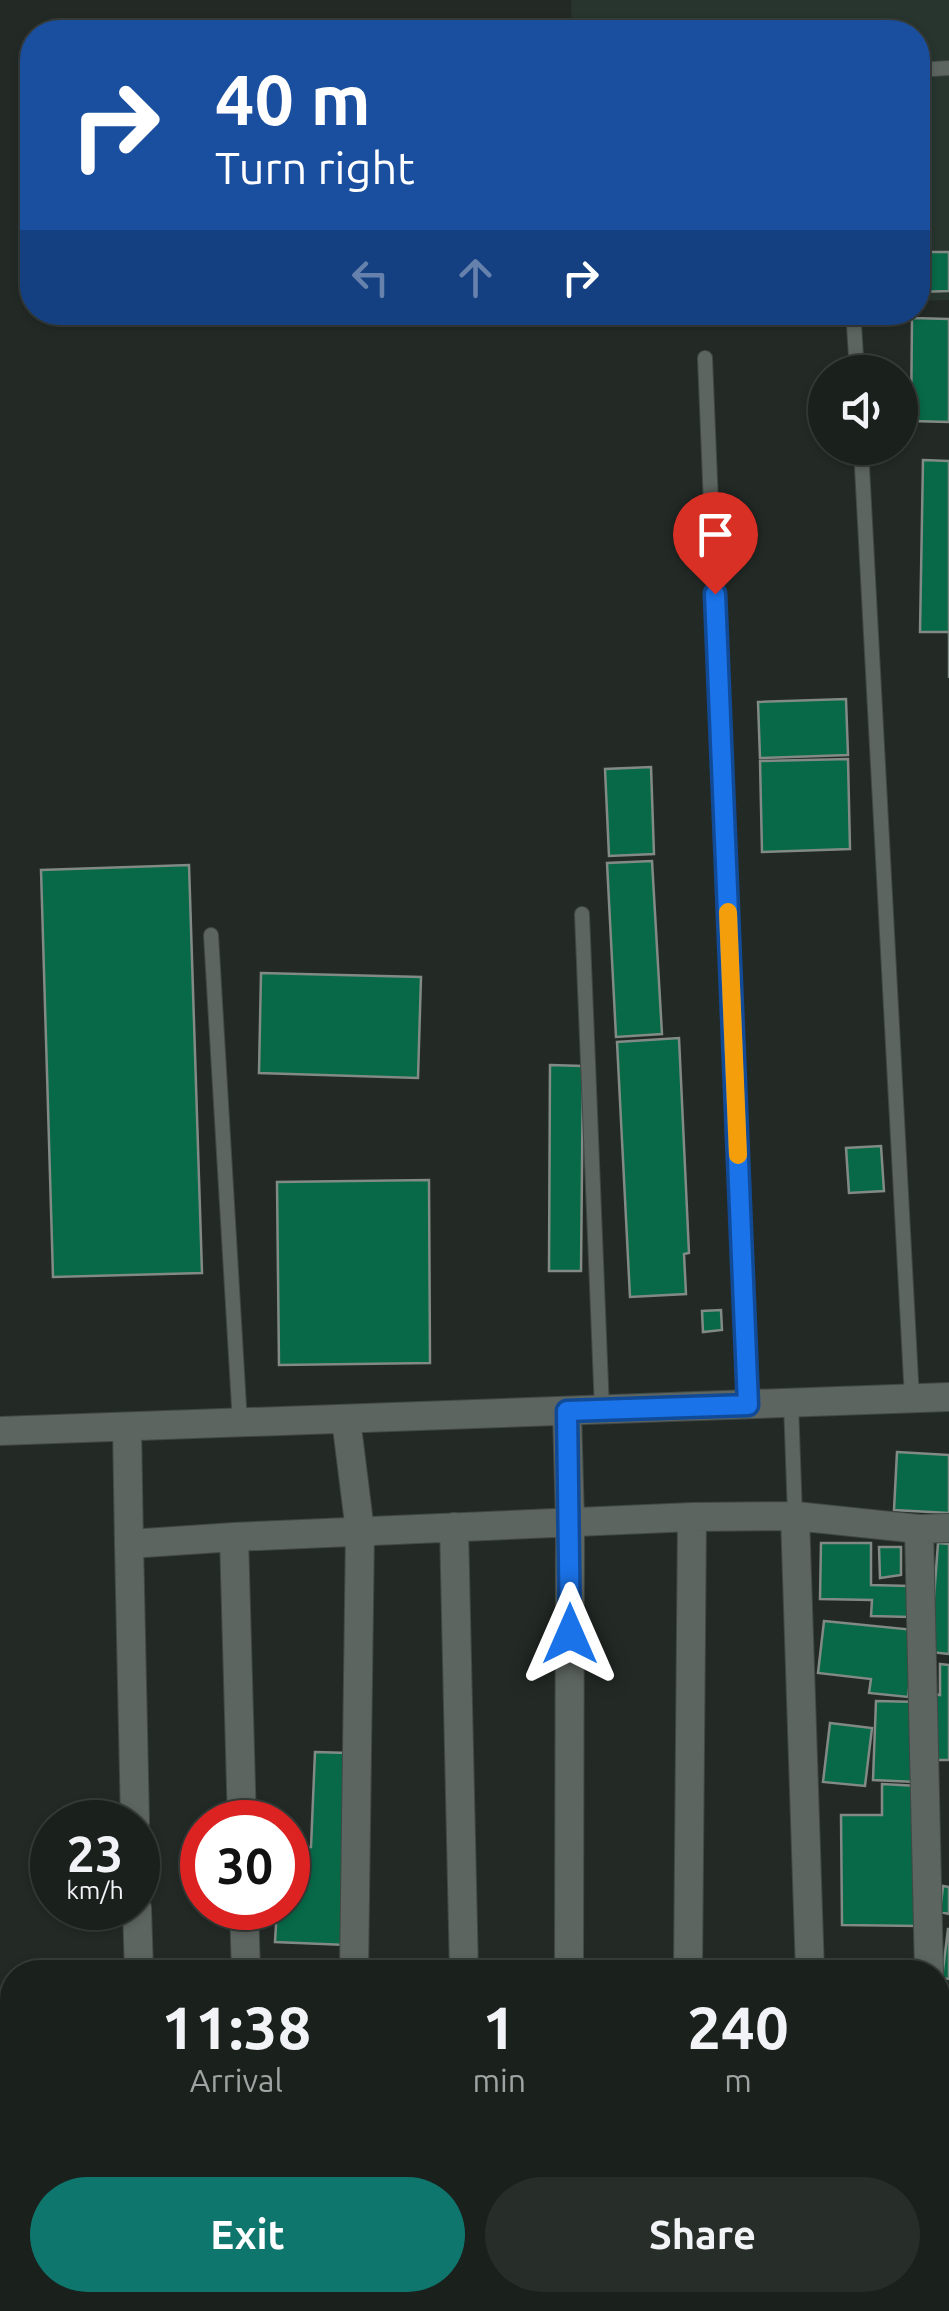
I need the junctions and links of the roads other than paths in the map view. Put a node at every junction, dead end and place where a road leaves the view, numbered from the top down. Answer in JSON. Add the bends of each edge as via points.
{"nodes":[{"id":1,"x":854,"y":325,"type":"dead end"},
{"id":2,"x":855,"y":355,"type":"edge"},
{"id":3,"x":705,"y":358,"type":"dead end"},
{"id":4,"x":861,"y":465,"type":"edge"},
{"id":5,"x":582,"y":914,"type":"dead end"},
{"id":6,"x":211,"y":935,"type":"dead end"},
{"id":7,"x":949,"y":1397,"type":"edge"},
{"id":8,"x":912,"y":1399,"type":"junction"},
{"id":9,"x":791,"y":1403,"type":"junction"},
{"id":10,"x":748,"y":1405,"type":"junction"},
{"id":11,"x":602,"y":1410,"type":"junction"},
{"id":12,"x":567,"y":1411,"type":"junction"},
{"id":13,"x":346,"y":1419,"type":"junction"},
{"id":14,"x":240,"y":1423,"type":"junction"},
{"id":15,"x":127,"y":1427,"type":"junction"},
{"id":16,"x":0,"y":1432,"type":"edge"},
{"id":17,"x":795,"y":1516,"type":"junction"},
{"id":18,"x":692,"y":1517,"type":"junction"},
{"id":19,"x":570,"y":1522,"type":"junction"},
{"id":20,"x":454,"y":1528,"type":"junction"},
{"id":21,"x":949,"y":1528,"type":"edge"},
{"id":22,"x":920,"y":1530,"type":"junction"},
{"id":23,"x":360,"y":1531,"type":"junction"},
{"id":24,"x":234,"y":1536,"type":"junction"},
{"id":25,"x":129,"y":1544,"type":"junction"},
{"id":26,"x":135,"y":1800,"type":"edge"},
{"id":27,"x":241,"y":1800,"type":"edge"},
{"id":28,"x":138,"y":1930,"type":"edge"},
{"id":29,"x":245,"y":1930,"type":"edge"},
{"id":30,"x":139,"y":1960,"type":"edge"},
{"id":31,"x":246,"y":1960,"type":"edge"},
{"id":32,"x":354,"y":1960,"type":"edge"},
{"id":33,"x":464,"y":1960,"type":"edge"},
{"id":34,"x":569,"y":1960,"type":"edge"},
{"id":35,"x":688,"y":1960,"type":"edge"},
{"id":36,"x":810,"y":1960,"type":"edge"},
{"id":37,"x":929,"y":1960,"type":"edge"}],
"edges":[{"from":1,"to":2,"type":"lane"},
{"from":3,"to":10,"type":"lane"},
{"from":4,"to":8,"type":"lane"},
{"from":5,"to":11,"type":"lane"},
{"from":6,"to":14,"type":"lane"},
{"from":7,"to":8,"type":"street"},
{"from":8,"to":9,"type":"street"},
{"from":9,"to":10,"type":"street"},
{"from":9,"to":17,"type":"lane"},
{"from":10,"to":11,"type":"street"},
{"from":11,"to":12,"type":"street"},
{"from":12,"to":13,"type":"street"},
{"from":12,"to":19,"type":"street"},
{"from":13,"to":14,"type":"street"},
{"from":13,"to":23,"type":"street"},
{"from":14,"to":15,"type":"street"},
{"from":15,"to":16,"type":"street"},
{"from":15,"to":25,"type":"street"},
{"from":17,"to":18,"type":"street"},
{"from":17,"to":22,"type":"street"},
{"from":17,"to":36,"type":"street"},
{"from":18,"to":19,"type":"street"},
{"from":18,"to":35,"type":"street"},
{"from":19,"to":20,"type":"street"},
{"from":19,"to":34,"type":"street"},
{"from":20,"to":23,"type":"street"},
{"from":20,"to":33,"type":"street"},
{"from":21,"to":22,"type":"street"},
{"from":22,"to":37,"type":"street"},
{"from":23,"to":24,"type":"street"},
{"from":23,"to":32,"type":"street"},
{"from":24,"to":25,"type":"street"},
{"from":24,"to":27,"type":"street"},
{"from":25,"to":26,"type":"street"},
{"from":28,"to":30,"type":"street"},
{"from":29,"to":31,"type":"street"}]}
